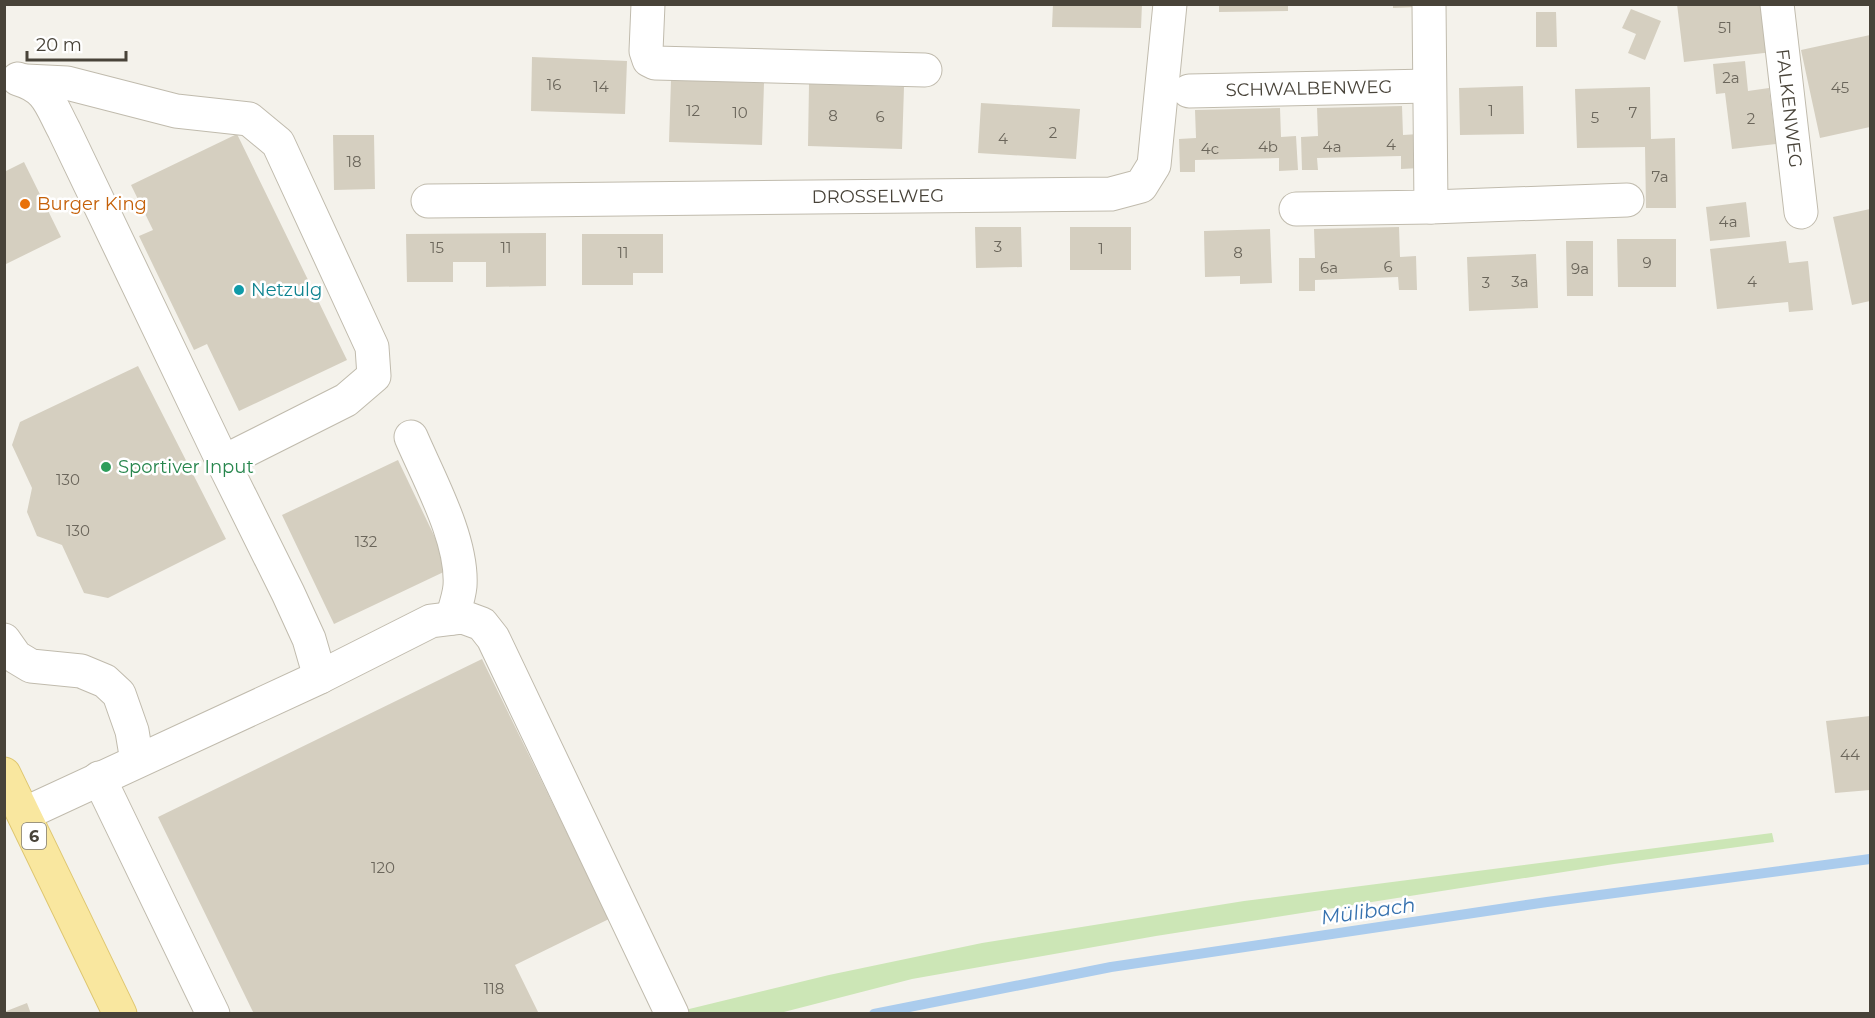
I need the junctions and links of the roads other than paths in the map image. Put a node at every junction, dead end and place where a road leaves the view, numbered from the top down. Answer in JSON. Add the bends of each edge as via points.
{"nodes":[{"id":1,"x":648,"y":4,"type":"edge"},
{"id":2,"x":1170,"y":4,"type":"edge"},
{"id":3,"x":1429,"y":4,"type":"edge"},
{"id":4,"x":1777,"y":4,"type":"edge"},
{"id":5,"x":925,"y":70,"type":"dead end"},
{"id":6,"x":15,"y":78,"type":"edge"},
{"id":7,"x":1429,"y":86,"type":"junction"},
{"id":8,"x":1189,"y":91,"type":"dead end"},
{"id":9,"x":428,"y":201,"type":"dead end"},
{"id":10,"x":1627,"y":201,"type":"dead end"},
{"id":11,"x":1431,"y":207,"type":"junction"},
{"id":12,"x":1296,"y":209,"type":"dead end"},
{"id":13,"x":1801,"y":212,"type":"dead end"},
{"id":14,"x":411,"y":437,"type":"dead end"},
{"id":15,"x":223,"y":462,"type":"junction"},
{"id":16,"x":452,"y":618,"type":"junction"},
{"id":17,"x":4,"y":640,"type":"edge"},
{"id":18,"x":320,"y":677,"type":"junction"},
{"id":19,"x":137,"y":761,"type":"junction"},
{"id":20,"x":4,"y":774,"type":"edge"},
{"id":21,"x":99,"y":778,"type":"junction"},
{"id":22,"x":24,"y":814,"type":"junction"},
{"id":23,"x":120,"y":1014,"type":"edge"},
{"id":24,"x":213,"y":1014,"type":"edge"},
{"id":25,"x":672,"y":1014,"type":"edge"}],
"edges":[{"from":1,"to":5,"type":"street","via":[[646,51],[655,63]]},
{"from":2,"to":9,"type":"street","name":"DROSSELWEG","via":[[1154,165],[1141,186],[1111,194]]},
{"from":3,"to":7,"type":"street"},
{"from":4,"to":13,"type":"street","name":"FALKENWEG"},
{"from":6,"to":15,"type":"street","via":[[44,92]]},
{"from":6,"to":15,"type":"street","via":[[67,83],[176,111],[249,119],[278,143],[372,347],[374,376],[346,400]]},
{"from":7,"to":8,"type":"street","name":"SCHWALBENWEG"},
{"from":7,"to":11,"type":"street"},
{"from":10,"to":11,"type":"street"},
{"from":11,"to":12,"type":"street"},
{"from":14,"to":16,"type":"street","via":[[459,562],[460,587]]},
{"from":15,"to":18,"type":"street","via":[[309,639]]},
{"from":16,"to":18,"type":"street","via":[[431,621]]},
{"from":16,"to":25,"type":"street","via":[[482,624],[493,638]]},
{"from":17,"to":19,"type":"street","via":[[16,657],[31,666],[81,671],[105,681],[119,694]]},
{"from":18,"to":19,"type":"street"},
{"from":19,"to":21,"type":"street"},
{"from":20,"to":22,"type":"main road","number":"6"},
{"from":21,"to":22,"type":"street"},
{"from":21,"to":24,"type":"street"},
{"from":22,"to":23,"type":"main road","number":"6"}]}
